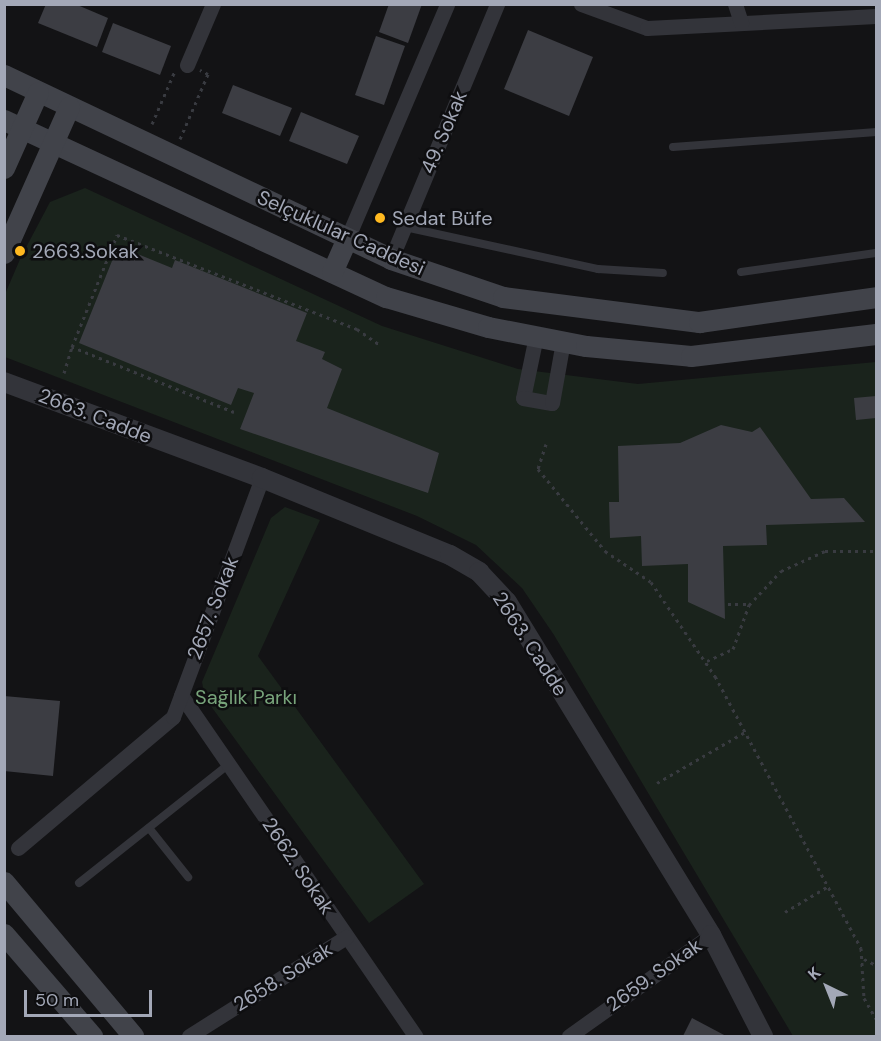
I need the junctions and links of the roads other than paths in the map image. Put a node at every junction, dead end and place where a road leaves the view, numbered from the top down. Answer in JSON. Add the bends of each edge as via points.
{"nodes":[{"id":1,"x":213,"y":4,"type":"edge"},
{"id":2,"x":447,"y":4,"type":"edge"},
{"id":3,"x":497,"y":4,"type":"edge"},
{"id":4,"x":581,"y":4,"type":"edge"},
{"id":5,"x":735,"y":4,"type":"edge"},
{"id":6,"x":876,"y":16,"type":"edge"},
{"id":7,"x":741,"y":23,"type":"junction"},
{"id":8,"x":188,"y":65,"type":"road end"},
{"id":9,"x":4,"y":75,"type":"edge"},
{"id":10,"x":38,"y":92,"type":"junction"},
{"id":11,"x":69,"y":107,"type":"junction"},
{"id":12,"x":13,"y":124,"type":"edge"},
{"id":13,"x":876,"y":132,"type":"edge"},
{"id":14,"x":53,"y":142,"type":"junction"},
{"id":15,"x":673,"y":147,"type":"dead end"},
{"id":16,"x":4,"y":168,"type":"edge"},
{"id":17,"x":405,"y":227,"type":"junction"},
{"id":18,"x":347,"y":239,"type":"junction"},
{"id":19,"x":4,"y":253,"type":"edge"},
{"id":20,"x":876,"y":253,"type":"edge"},
{"id":21,"x":392,"y":259,"type":"junction"},
{"id":22,"x":332,"y":272,"type":"junction"},
{"id":23,"x":741,"y":272,"type":"dead end"},
{"id":24,"x":663,"y":273,"type":"dead end"},
{"id":25,"x":876,"y":297,"type":"edge"},
{"id":26,"x":876,"y":334,"type":"edge"},
{"id":27,"x":536,"y":336,"type":"junction"},
{"id":28,"x":563,"y":341,"type":"junction"},
{"id":29,"x":4,"y":381,"type":"edge"},
{"id":30,"x":262,"y":478,"type":"junction"},
{"id":31,"x":181,"y":695,"type":"junction"},
{"id":32,"x":228,"y":765,"type":"junction"},
{"id":33,"x":149,"y":828,"type":"junction"},
{"id":34,"x":18,"y":848,"type":"dead end"},
{"id":35,"x":188,"y":877,"type":"dead end"},
{"id":36,"x":4,"y":882,"type":"edge"},
{"id":37,"x":79,"y":884,"type":"dead end"},
{"id":38,"x":4,"y":934,"type":"edge"},
{"id":39,"x":711,"y":935,"type":"junction"},
{"id":40,"x":346,"y":937,"type":"junction"},
{"id":41,"x":92,"y":1036,"type":"edge"},
{"id":42,"x":133,"y":1036,"type":"edge"},
{"id":43,"x":189,"y":1036,"type":"edge"},
{"id":44,"x":415,"y":1036,"type":"edge"},
{"id":45,"x":569,"y":1036,"type":"edge"},
{"id":46,"x":763,"y":1036,"type":"edge"}],
"edges":[{"from":1,"to":8,"type":"street"},
{"from":2,"to":18,"type":"street"},
{"from":3,"to":17,"type":"street","name":"49. Sokak"},
{"from":4,"to":7,"type":"street","via":[[647,28]]},
{"from":5,"to":7,"type":"street"},
{"from":6,"to":7,"type":"street"},
{"from":9,"to":10,"type":"main road","name":"Selçuklular Caddesi"},
{"from":10,"to":11,"type":"main road","name":"Selçuklular Caddesi"},
{"from":10,"to":12,"type":"main road"},
{"from":11,"to":14,"type":"main road"},
{"from":11,"to":18,"type":"main road","name":"Selçuklular Caddesi"},
{"from":12,"to":14,"type":"main road","name":"Selçuklular Caddesi"},
{"from":12,"to":16,"type":"main road"},
{"from":13,"to":15,"type":"lane"},
{"from":14,"to":19,"type":"main road"},
{"from":14,"to":22,"type":"main road","name":"Selçuklular Caddesi"},
{"from":17,"to":21,"type":"street","name":"49. Sokak"},
{"from":17,"to":24,"type":"lane","via":[[598,269]]},
{"from":18,"to":21,"type":"main road","name":"Selçuklular Caddesi"},
{"from":18,"to":22,"type":"main road"},
{"from":20,"to":23,"type":"lane"},
{"from":21,"to":25,"type":"main road","name":"Selçuklular Caddesi","via":[[503,297],[699,322]]},
{"from":22,"to":27,"type":"main road","name":"Selçuklular Caddesi","via":[[386,297]]},
{"from":26,"to":28,"type":"main road","name":"Selçuklular Caddesi","via":[[691,356]]},
{"from":27,"to":28,"type":"main road","name":"Selçuklular Caddesi"},
{"from":27,"to":28,"type":"street","via":[[523,398],[552,403]]},
{"from":29,"to":30,"type":"street","name":"2663. Cadde"},
{"from":30,"to":31,"type":"street","name":"2657. Sokak"},
{"from":30,"to":39,"type":"street","name":"2663. Cadde","via":[[450,555],[479,572],[507,602]]},
{"from":31,"to":32,"type":"street","name":"2662. Sokak"},
{"from":31,"to":34,"type":"street","name":"2657. Sokak","via":[[173,717]]},
{"from":32,"to":33,"type":"lane"},
{"from":32,"to":40,"type":"street","name":"2662. Sokak"},
{"from":33,"to":35,"type":"lane"},
{"from":33,"to":37,"type":"lane"},
{"from":36,"to":42,"type":"main road"},
{"from":38,"to":41,"type":"main road"},
{"from":39,"to":45,"type":"street","name":"2659. Sokak"},
{"from":39,"to":46,"type":"street","name":"2663. Cadde"},
{"from":40,"to":43,"type":"street","name":"2658. Sokak"},
{"from":40,"to":44,"type":"street","name":"2662. Sokak"}]}
